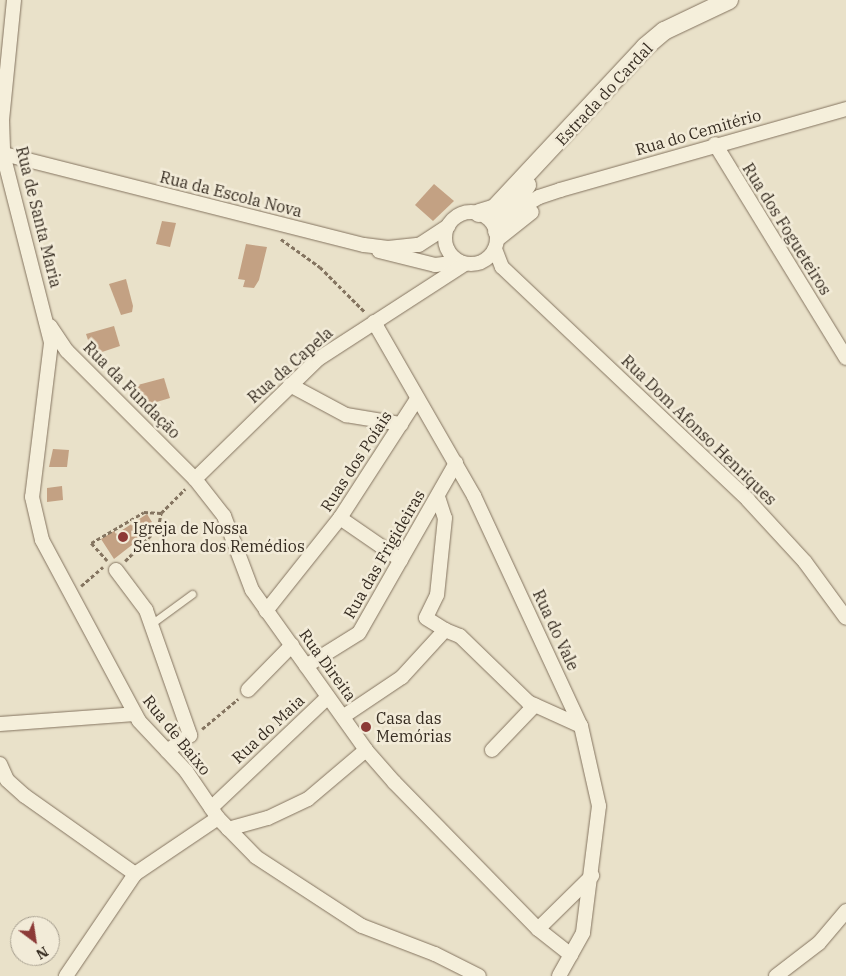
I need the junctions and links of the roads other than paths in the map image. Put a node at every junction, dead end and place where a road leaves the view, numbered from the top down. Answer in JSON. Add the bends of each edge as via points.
{"nodes":[{"id":1,"x":14,"y":0,"type":"edge"},
{"id":2,"x":729,"y":0,"type":"edge"},
{"id":3,"x":846,"y":109,"type":"edge"},
{"id":4,"x":714,"y":144,"type":"junction"},
{"id":5,"x":1,"y":154,"type":"edge"},
{"id":6,"x":537,"y":167,"type":"junction"},
{"id":7,"x":560,"y":190,"type":"junction"},
{"id":8,"x":448,"y":226,"type":"junction"},
{"id":9,"x":495,"y":229,"type":"junction"},
{"id":10,"x":364,"y":245,"type":"junction"},
{"id":11,"x":466,"y":264,"type":"junction"},
{"id":12,"x":435,"y":265,"type":"junction"},
{"id":13,"x":514,"y":278,"type":"junction"},
{"id":14,"x":420,"y":296,"type":"junction"},
{"id":15,"x":374,"y":322,"type":"junction"},
{"id":16,"x":48,"y":323,"type":"junction"},
{"id":17,"x":846,"y":358,"type":"edge"},
{"id":18,"x":290,"y":385,"type":"junction"},
{"id":19,"x":417,"y":399,"type":"junction"},
{"id":20,"x":401,"y":424,"type":"junction"},
{"id":21,"x":456,"y":463,"type":"junction"},
{"id":22,"x":195,"y":479,"type":"junction"},
{"id":23,"x":438,"y":496,"type":"junction"},
{"id":24,"x":340,"y":518,"type":"junction"},
{"id":25,"x":401,"y":560,"type":"junction"},
{"id":26,"x":116,"y":570,"type":"road end"},
{"id":27,"x":192,"y":594,"type":"dead end"},
{"id":28,"x":266,"y":611,"type":"junction"},
{"id":29,"x":846,"y":618,"type":"edge"},
{"id":30,"x":151,"y":624,"type":"junction"},
{"id":31,"x":445,"y":630,"type":"junction"},
{"id":32,"x":292,"y":645,"type":"junction"},
{"id":33,"x":306,"y":666,"type":"junction"},
{"id":34,"x":248,"y":690,"type":"road end"},
{"id":35,"x":328,"y":697,"type":"junction"},
{"id":36,"x":535,"y":705,"type":"junction"},
{"id":37,"x":135,"y":714,"type":"junction"},
{"id":38,"x":344,"y":716,"type":"junction"},
{"id":39,"x":0,"y":724,"type":"edge"},
{"id":40,"x":581,"y":726,"type":"junction"},
{"id":41,"x":366,"y":750,"type":"junction"},
{"id":42,"x":492,"y":750,"type":"dead end"},
{"id":43,"x":167,"y":751,"type":"junction"},
{"id":44,"x":0,"y":764,"type":"edge"},
{"id":45,"x":214,"y":813,"type":"junction"},
{"id":46,"x":228,"y":828,"type":"junction"},
{"id":47,"x":134,"y":874,"type":"junction"},
{"id":48,"x":592,"y":876,"type":"junction"},
{"id":49,"x":846,"y":911,"type":"edge"},
{"id":50,"x":538,"y":929,"type":"junction"},
{"id":51,"x":571,"y":956,"type":"junction"},
{"id":52,"x":563,"y":974,"type":"edge"},
{"id":53,"x":66,"y":976,"type":"edge"},
{"id":54,"x":479,"y":976,"type":"edge"},
{"id":55,"x":776,"y":976,"type":"edge"}],
"edges":[{"from":1,"to":5,"type":"street","name":"Rua de Santa Maria"},
{"from":2,"to":6,"type":"street","name":"Estrada do Cardal","via":[[664,32],[645,47]]},
{"from":3,"to":4,"type":"street","name":"Rua do Cemitério"},
{"from":4,"to":7,"type":"street","name":"Rua do Cemitério"},
{"from":4,"to":17,"type":"street","name":"Rua dos Fogueteiros"},
{"from":5,"to":10,"type":"street","name":"Rua da Escola Nova"},
{"from":5,"to":16,"type":"street","name":"Rua de Santa Maria"},
{"from":6,"to":9,"type":"street","name":"Estrada do Cardal"},
{"from":6,"to":9,"type":"street","name":"Estrada do Cardal","via":[[495,208]]},
{"from":7,"to":9,"type":"street","name":"Rua do Cemitério"},
{"from":7,"to":9,"type":"street","name":"Rua do Cemitério","via":[[539,198]]},
{"from":8,"to":9,"type":"street","via":[[461,214]]},
{"from":8,"to":10,"type":"street","name":"Rua da Escola Nova","via":[[419,245],[388,248]]},
{"from":8,"to":11,"type":"street","via":[[445,242],[448,251]]},
{"from":9,"to":11,"type":"street","via":[[486,260]]},
{"from":9,"to":13,"type":"street","name":"Rua Dom Afonso Henriques","via":[[502,266]]},
{"from":10,"to":12,"type":"street","via":[[397,258]]},
{"from":11,"to":12,"type":"street"},
{"from":11,"to":13,"type":"street","name":"Rua Dom Afonso Henriques"},
{"from":11,"to":14,"type":"street","name":"Rua da Capela"},
{"from":12,"to":14,"type":"street","name":"Rua da Capela","via":[[435,278]]},
{"from":13,"to":29,"type":"street","name":"Rua Dom Afonso Henriques","via":[[748,500],[805,562]]},
{"from":14,"to":15,"type":"street","name":"Rua da Capela"},
{"from":15,"to":18,"type":"street","name":"Rua da Capela","via":[[318,359]]},
{"from":15,"to":19,"type":"street","name":"Rua do Vale"},
{"from":16,"to":22,"type":"street","name":"Rua da Fundação","via":[[67,351]]},
{"from":16,"to":37,"type":"street","name":"Rua de Baixo","via":[[50,343],[32,497],[42,540]]},
{"from":18,"to":20,"type":"street","via":[[346,415]]},
{"from":18,"to":22,"type":"street","name":"Rua da Capela"},
{"from":19,"to":20,"type":"street","name":"Ruas dos Poíais"},
{"from":19,"to":21,"type":"street","name":"Rua do Vale"},
{"from":20,"to":24,"type":"street","name":"Ruas dos Poíais"},
{"from":21,"to":23,"type":"street","name":"Rua das Frigideiras"},
{"from":21,"to":40,"type":"street","name":"Rua do Vale"},
{"from":22,"to":28,"type":"street","name":"Rua Direita","via":[[224,516],[252,590]]},
{"from":23,"to":25,"type":"street","name":"Rua das Frigideiras"},
{"from":23,"to":31,"type":"street","via":[[445,518],[437,595],[426,618]]},
{"from":24,"to":25,"type":"street"},
{"from":24,"to":28,"type":"street","name":"Ruas dos Poíais"},
{"from":25,"to":33,"type":"street","name":"Rua das Frigideiras","via":[[359,633]]},
{"from":26,"to":30,"type":"street","via":[[146,610]]},
{"from":27,"to":30,"type":"lane"},
{"from":28,"to":32,"type":"street","name":"Rua Direita"},
{"from":30,"to":43,"type":"street","via":[[190,735]]},
{"from":31,"to":36,"type":"street","via":[[460,636],[528,702]]},
{"from":31,"to":38,"type":"street","via":[[402,677]]},
{"from":32,"to":33,"type":"street","name":"Rua Direita"},
{"from":32,"to":34,"type":"street"},
{"from":33,"to":35,"type":"street","name":"Rua Direita"},
{"from":35,"to":38,"type":"street","name":"Rua Direita"},
{"from":35,"to":45,"type":"street","name":"Rua do Maia"},
{"from":36,"to":40,"type":"street"},
{"from":36,"to":42,"type":"street"},
{"from":37,"to":39,"type":"street"},
{"from":37,"to":43,"type":"street","name":"Rua de Baixo"},
{"from":38,"to":41,"type":"street","name":"Rua Direita"},
{"from":40,"to":48,"type":"street","name":"Rua do Vale","via":[[599,806]]},
{"from":41,"to":46,"type":"street","via":[[308,799],[268,818]]},
{"from":41,"to":50,"type":"street","name":"Rua Direita"},
{"from":43,"to":45,"type":"street","name":"Rua de Baixo","via":[[186,771]]},
{"from":44,"to":47,"type":"street","via":[[7,780],[25,796]]},
{"from":45,"to":46,"type":"street","name":"Rua de Baixo"},
{"from":45,"to":47,"type":"street","name":"Rua do Maia"},
{"from":46,"to":54,"type":"street","name":"Rua de Baixo","via":[[256,857],[362,926],[435,954]]},
{"from":47,"to":53,"type":"street"},
{"from":48,"to":50,"type":"street"},
{"from":48,"to":51,"type":"street","name":"Rua do Vale","via":[[583,933]]},
{"from":49,"to":55,"type":"street","via":[[819,943]]},
{"from":50,"to":51,"type":"street","name":"Rua Direita"},
{"from":51,"to":52,"type":"street","name":"Rua do Vale"}]}
